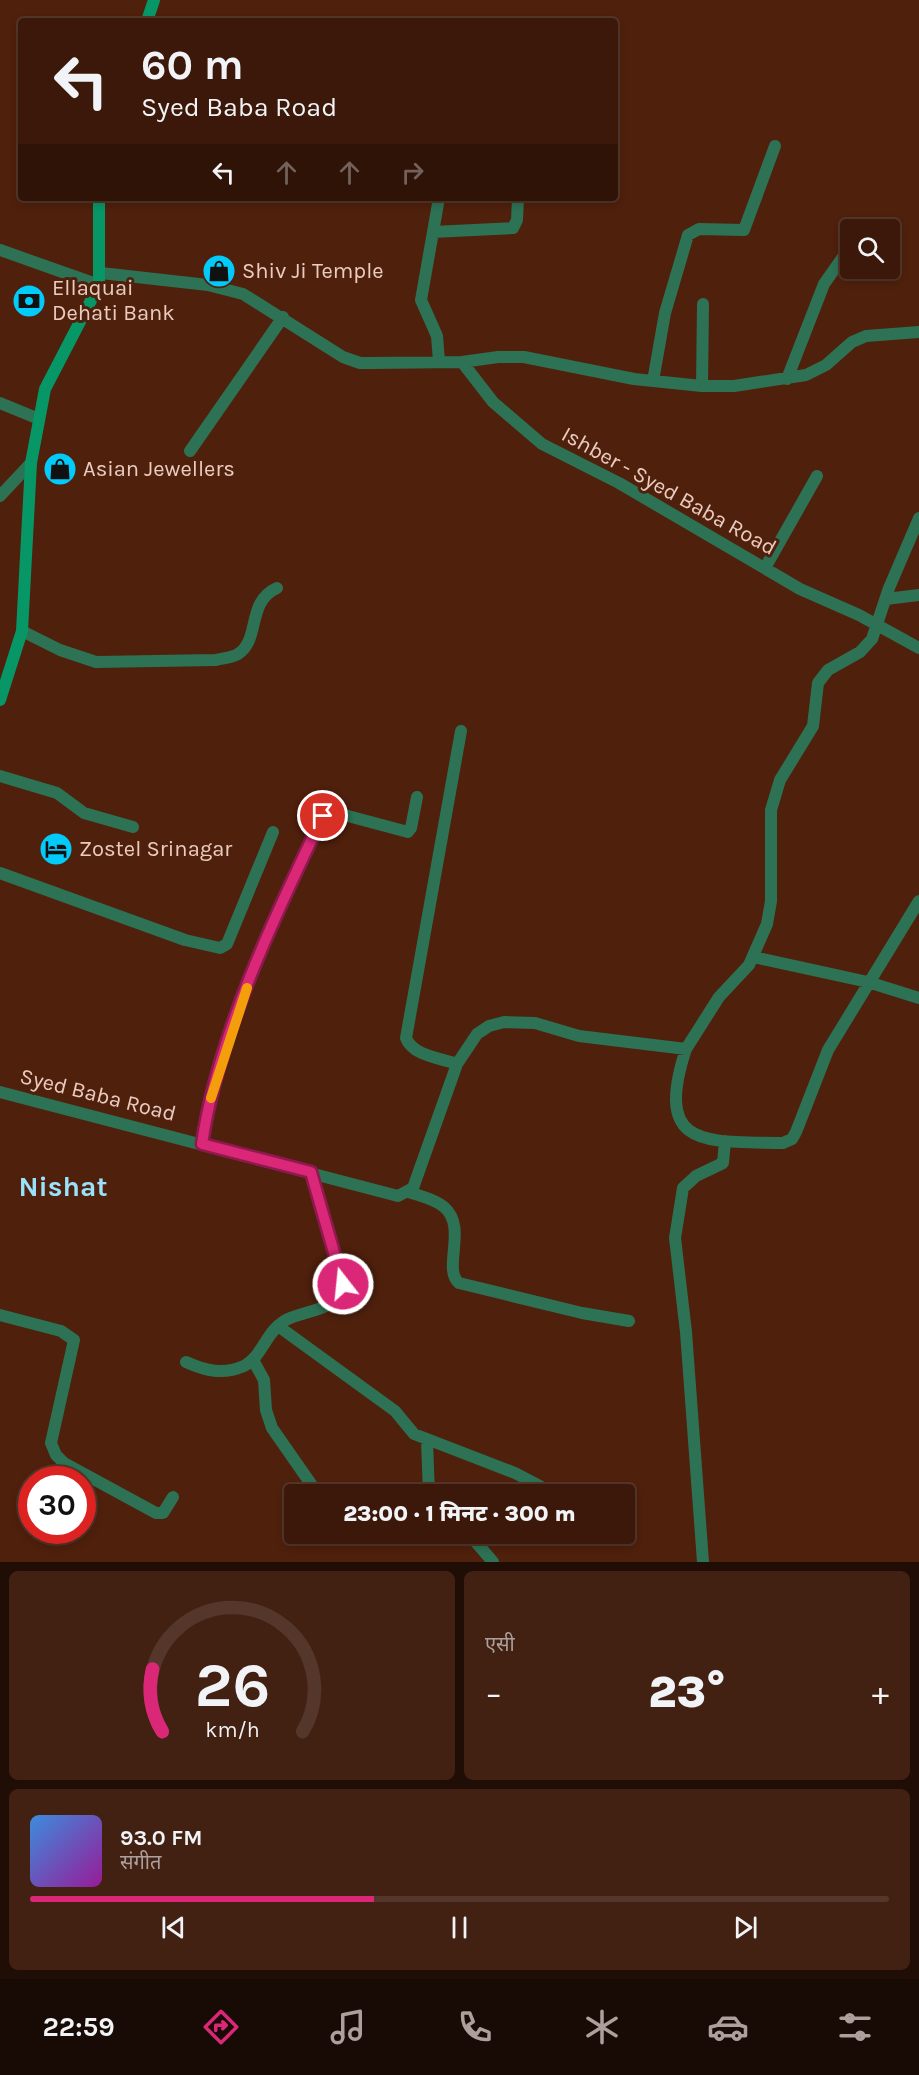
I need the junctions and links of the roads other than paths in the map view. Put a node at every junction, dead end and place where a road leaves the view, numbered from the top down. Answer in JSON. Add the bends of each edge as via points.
{"nodes":[{"id":1,"x":154,"y":0,"type":"edge"},
{"id":2,"x":148,"y":18,"type":"edge"},
{"id":3,"x":775,"y":146,"type":"dead end"},
{"id":4,"x":99,"y":201,"type":"edge"},
{"id":5,"x":438,"y":201,"type":"edge"},
{"id":6,"x":518,"y":201,"type":"edge"},
{"id":7,"x":433,"y":232,"type":"junction"},
{"id":8,"x":0,"y":250,"type":"edge"},
{"id":9,"x":840,"y":261,"type":"edge"},
{"id":10,"x":100,"y":279,"type":"junction"},
{"id":11,"x":703,"y":304,"type":"dead end"},
{"id":12,"x":283,"y":317,"type":"junction"},
{"id":13,"x":919,"y":332,"type":"edge"},
{"id":14,"x":439,"y":361,"type":"junction"},
{"id":15,"x":462,"y":362,"type":"junction"},
{"id":16,"x":787,"y":379,"type":"junction"},
{"id":17,"x":653,"y":381,"type":"junction"},
{"id":18,"x":702,"y":386,"type":"junction"},
{"id":19,"x":0,"y":403,"type":"edge"},
{"id":20,"x":39,"y":419,"type":"junction"},
{"id":21,"x":190,"y":451,"type":"dead end"},
{"id":22,"x":31,"y":464,"type":"junction"},
{"id":23,"x":817,"y":476,"type":"dead end"},
{"id":24,"x":0,"y":496,"type":"edge"},
{"id":25,"x":919,"y":518,"type":"edge"},
{"id":26,"x":765,"y":568,"type":"junction"},
{"id":27,"x":277,"y":588,"type":"dead end"},
{"id":28,"x":919,"y":595,"type":"edge"},
{"id":29,"x":885,"y":599,"type":"junction"},
{"id":30,"x":877,"y":626,"type":"junction"},
{"id":31,"x":22,"y":631,"type":"junction"},
{"id":32,"x":919,"y":648,"type":"edge"},
{"id":33,"x":0,"y":700,"type":"edge"},
{"id":34,"x":460,"y":730,"type":"dead end"},
{"id":35,"x":0,"y":776,"type":"edge"},
{"id":36,"x":417,"y":797,"type":"dead end"},
{"id":37,"x":133,"y":827,"type":"dead end"},
{"id":38,"x":273,"y":831,"type":"dead end"},
{"id":39,"x":0,"y":873,"type":"edge"},
{"id":40,"x":919,"y":901,"type":"edge"},
{"id":41,"x":753,"y":957,"type":"junction"},
{"id":42,"x":868,"y":982,"type":"junction"},
{"id":43,"x":919,"y":998,"type":"edge"},
{"id":44,"x":686,"y":1049,"type":"junction"},
{"id":45,"x":457,"y":1064,"type":"junction"},
{"id":46,"x":0,"y":1092,"type":"edge"},
{"id":47,"x":725,"y":1142,"type":"junction"},
{"id":48,"x":202,"y":1144,"type":"junction"},
{"id":49,"x":311,"y":1172,"type":"junction"},
{"id":50,"x":409,"y":1192,"type":"junction"},
{"id":51,"x":0,"y":1315,"type":"edge"},
{"id":52,"x":629,"y":1321,"type":"dead end"},
{"id":53,"x":278,"y":1326,"type":"junction"},
{"id":54,"x":253,"y":1360,"type":"junction"},
{"id":55,"x":186,"y":1362,"type":"dead end"},
{"id":56,"x":427,"y":1441,"type":"junction"},
{"id":57,"x":311,"y":1484,"type":"edge"},
{"id":58,"x":429,"y":1484,"type":"edge"},
{"id":59,"x":535,"y":1484,"type":"edge"},
{"id":60,"x":173,"y":1497,"type":"dead end"},
{"id":61,"x":477,"y":1544,"type":"edge"},
{"id":62,"x":492,"y":1562,"type":"edge"},
{"id":63,"x":703,"y":1562,"type":"edge"}],
"edges":[{"from":1,"to":2,"type":"main road"},
{"from":3,"to":17,"type":"street","via":[[744,230],[699,229],[688,235],[665,313]]},
{"from":4,"to":10,"type":"main road"},
{"from":5,"to":7,"type":"street"},
{"from":6,"to":7,"type":"street","via":[[513,228]]},
{"from":7,"to":14,"type":"street","via":[[421,300],[437,336]]},
{"from":8,"to":10,"type":"street"},
{"from":9,"to":16,"type":"street","via":[[824,284]]},
{"from":10,"to":12,"type":"street","via":[[231,290]]},
{"from":10,"to":20,"type":"main road","via":[[45,389]]},
{"from":11,"to":18,"type":"street"},
{"from":12,"to":14,"type":"street","via":[[351,361]]},
{"from":12,"to":21,"type":"street"},
{"from":13,"to":16,"type":"street","via":[[866,336],[852,342],[816,371]]},
{"from":14,"to":15,"type":"street"},
{"from":15,"to":17,"type":"street","via":[[524,357]]},
{"from":15,"to":26,"type":"street","name":"Ishber - Syed Baba Road","via":[[493,402],[542,444],[619,483]]},
{"from":16,"to":18,"type":"street"},
{"from":17,"to":18,"type":"street"},
{"from":19,"to":20,"type":"street"},
{"from":20,"to":22,"type":"main road"},
{"from":22,"to":24,"type":"street"},
{"from":22,"to":31,"type":"main road"},
{"from":23,"to":26,"type":"street"},
{"from":25,"to":29,"type":"street"},
{"from":26,"to":30,"type":"street","name":"Ishber - Syed Baba Road"},
{"from":27,"to":31,"type":"street","via":[[262,597],[243,649],[216,660],[96,662]]},
{"from":28,"to":29,"type":"street"},
{"from":29,"to":30,"type":"street"},
{"from":30,"to":32,"type":"street","name":"Ishber - Syed Baba Road"},
{"from":30,"to":41,"type":"street","via":[[866,647],[822,676],[813,726],[776,790],[771,818],[770,912]]},
{"from":31,"to":33,"type":"main road"},
{"from":34,"to":45,"type":"street","via":[[406,1038],[417,1051]]},
{"from":35,"to":37,"type":"street","via":[[57,794],[84,813]]},
{"from":36,"to":48,"type":"street","via":[[408,832],[333,812],[323,816],[285,894],[246,990],[207,1112]]},
{"from":38,"to":39,"type":"street","via":[[226,944],[220,948],[185,940]]},
{"from":40,"to":42,"type":"street"},
{"from":41,"to":42,"type":"street"},
{"from":41,"to":44,"type":"street","via":[[719,997]]},
{"from":42,"to":43,"type":"street"},
{"from":42,"to":47,"type":"street","via":[[821,1063],[792,1139],[783,1143]]},
{"from":44,"to":45,"type":"street","via":[[579,1036],[535,1023],[504,1022],[477,1034]]},
{"from":44,"to":47,"type":"street","via":[[677,1087],[682,1125],[692,1135]]},
{"from":45,"to":50,"type":"street"},
{"from":46,"to":48,"type":"street","name":"Syed Baba Road"},
{"from":47,"to":63,"type":"street","via":[[723,1163],[696,1176],[683,1188],[675,1238]]},
{"from":48,"to":49,"type":"street","name":"Syed Baba Road"},
{"from":49,"to":50,"type":"street","name":"Syed Baba Road","via":[[392,1195]]},
{"from":49,"to":53,"type":"street","via":[[343,1291],[333,1303]]},
{"from":50,"to":52,"type":"street","name":"Syed Baba Road","via":[[438,1203],[451,1215],[456,1236],[453,1275],[459,1283]]},
{"from":51,"to":60,"type":"street","via":[[61,1331],[74,1340],[51,1443],[56,1455],[156,1513],[163,1513]]},
{"from":53,"to":54,"type":"street"},
{"from":53,"to":56,"type":"street","via":[[395,1411],[411,1432]]},
{"from":54,"to":55,"type":"street","via":[[239,1368],[217,1372]]},
{"from":54,"to":57,"type":"street","via":[[264,1380],[272,1428]]},
{"from":56,"to":58,"type":"street"},
{"from":56,"to":59,"type":"street","via":[[503,1468]]},
{"from":61,"to":62,"type":"street"}]}
